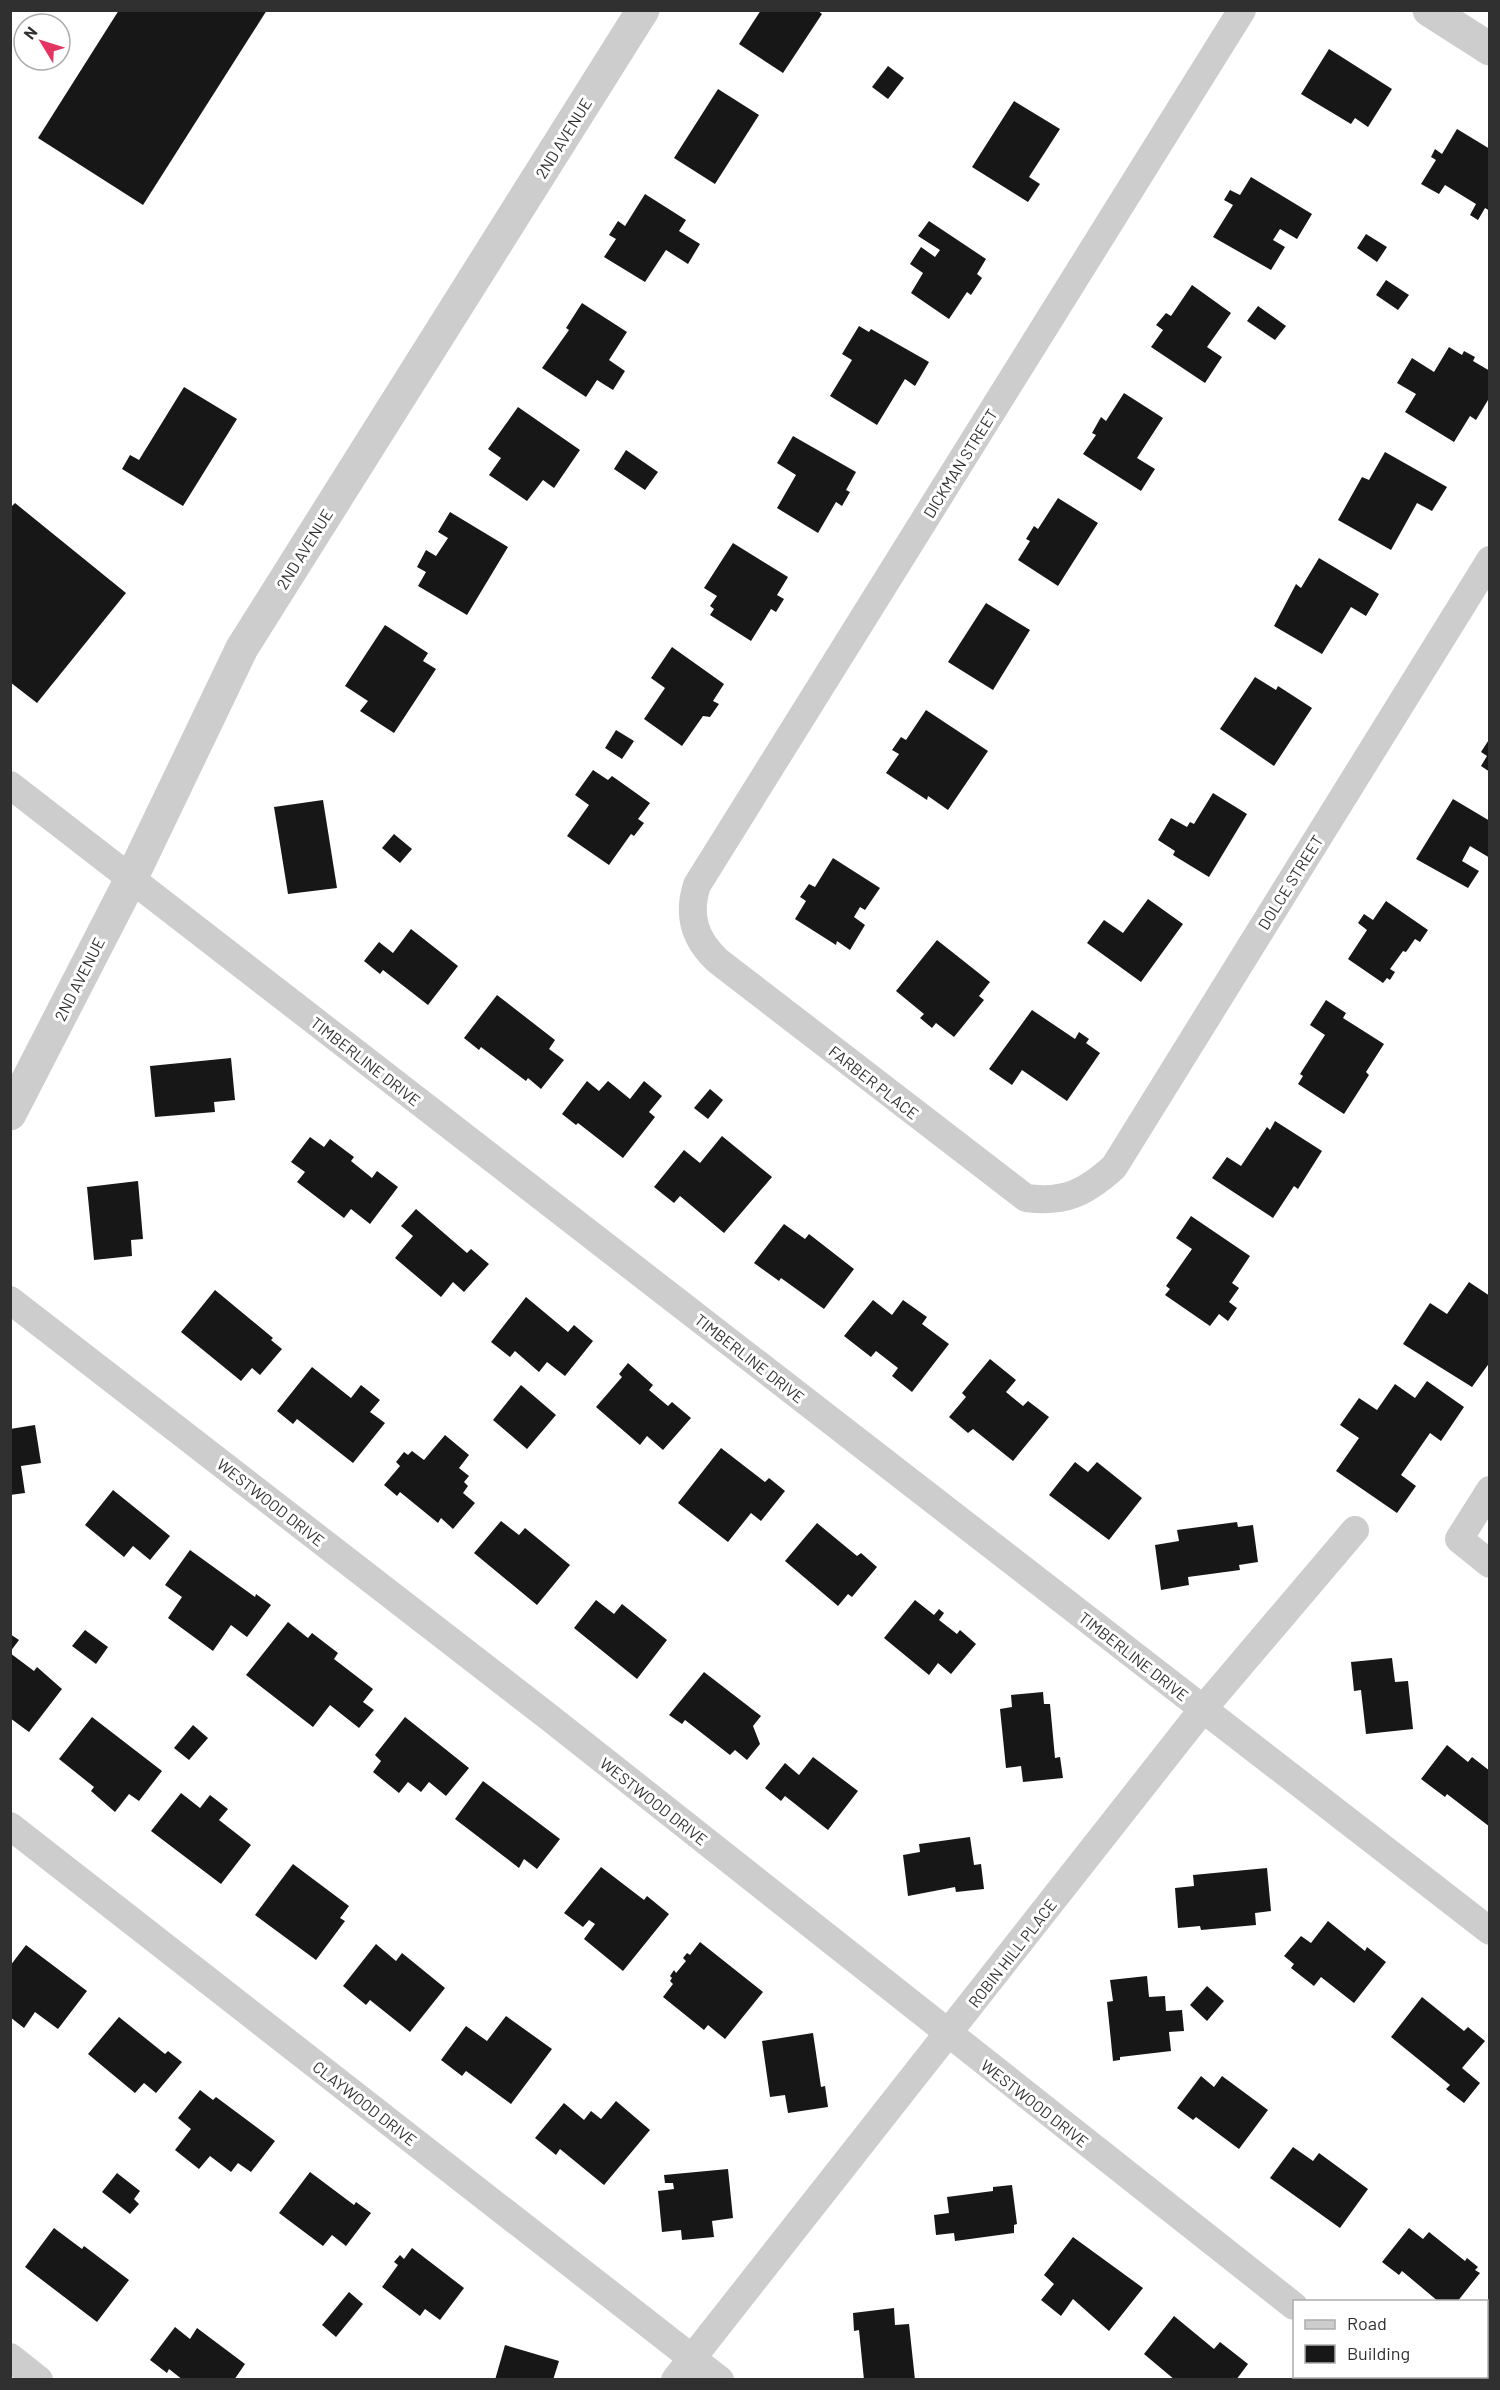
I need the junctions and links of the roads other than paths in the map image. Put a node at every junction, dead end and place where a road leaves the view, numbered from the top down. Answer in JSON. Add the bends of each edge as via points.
{"nodes":[{"id":1,"x":643,"y":10,"type":"edge"},
{"id":2,"x":1242,"y":10,"type":"edge"},
{"id":3,"x":1429,"y":10,"type":"edge"},
{"id":4,"x":1490,"y":49,"type":"edge"},
{"id":5,"x":1490,"y":560,"type":"edge"},
{"id":6,"x":10,"y":785,"type":"edge"},
{"id":7,"x":131,"y":879,"type":"junction"},
{"id":8,"x":693,"y":920,"type":"joint"},
{"id":9,"x":10,"y":1113,"type":"edge"},
{"id":10,"x":1080,"y":1192,"type":"joint"},
{"id":11,"x":10,"y":1300,"type":"edge"},
{"id":12,"x":1490,"y":1491,"type":"edge"},
{"id":13,"x":1355,"y":1530,"type":"dead end"},
{"id":14,"x":1490,"y":1564,"type":"edge"},
{"id":15,"x":1203,"y":1709,"type":"junction"},
{"id":16,"x":10,"y":1826,"type":"edge"},
{"id":17,"x":1490,"y":1931,"type":"edge"},
{"id":18,"x":948,"y":2035,"type":"junction"},
{"id":19,"x":1293,"y":2305,"type":"edge"},
{"id":20,"x":10,"y":2357,"type":"edge"},
{"id":21,"x":692,"y":2357,"type":"junction"},
{"id":22,"x":39,"y":2379,"type":"edge"},
{"id":23,"x":675,"y":2379,"type":"edge"},
{"id":24,"x":720,"y":2379,"type":"edge"}],
"edges":[{"from":1,"to":7,"type":"street","name":"2ND AVENUE","via":[[242,648]]},
{"from":2,"to":8,"type":"street","name":"DICKMAN STREET","via":[[697,885],[692,900]]},
{"from":3,"to":4,"type":"street"},
{"from":5,"to":10,"type":"street","name":"DOLCE STREET","via":[[1113,1167]]},
{"from":6,"to":7,"type":"street","name":"TIMBERLINE DRIVE"},
{"from":7,"to":9,"type":"street","name":"2ND AVENUE"},
{"from":7,"to":15,"type":"street","name":"TIMBERLINE DRIVE"},
{"from":8,"to":10,"type":"street","name":"FARBER PLACE","via":[[700,941],[718,961],[1026,1198],[1063,1200]]},
{"from":11,"to":18,"type":"street","name":"WESTWOOD DRIVE","via":[[549,1718]]},
{"from":12,"to":14,"type":"street","via":[[1458,1539]]},
{"from":13,"to":15,"type":"street","name":"ROBIN HILL PLACE"},
{"from":15,"to":17,"type":"street","name":"TIMBERLINE DRIVE"},
{"from":15,"to":18,"type":"street","name":"ROBIN HILL PLACE"},
{"from":16,"to":21,"type":"street","name":"CLAYWOOD DRIVE"},
{"from":18,"to":19,"type":"street","name":"WESTWOOD DRIVE"},
{"from":18,"to":21,"type":"street","name":"ROBIN HILL PLACE"},
{"from":20,"to":22,"type":"street"},
{"from":21,"to":23,"type":"street","name":"ROBIN HILL PLACE"},
{"from":21,"to":24,"type":"street","name":"CLAYWOOD DRIVE"}]}
